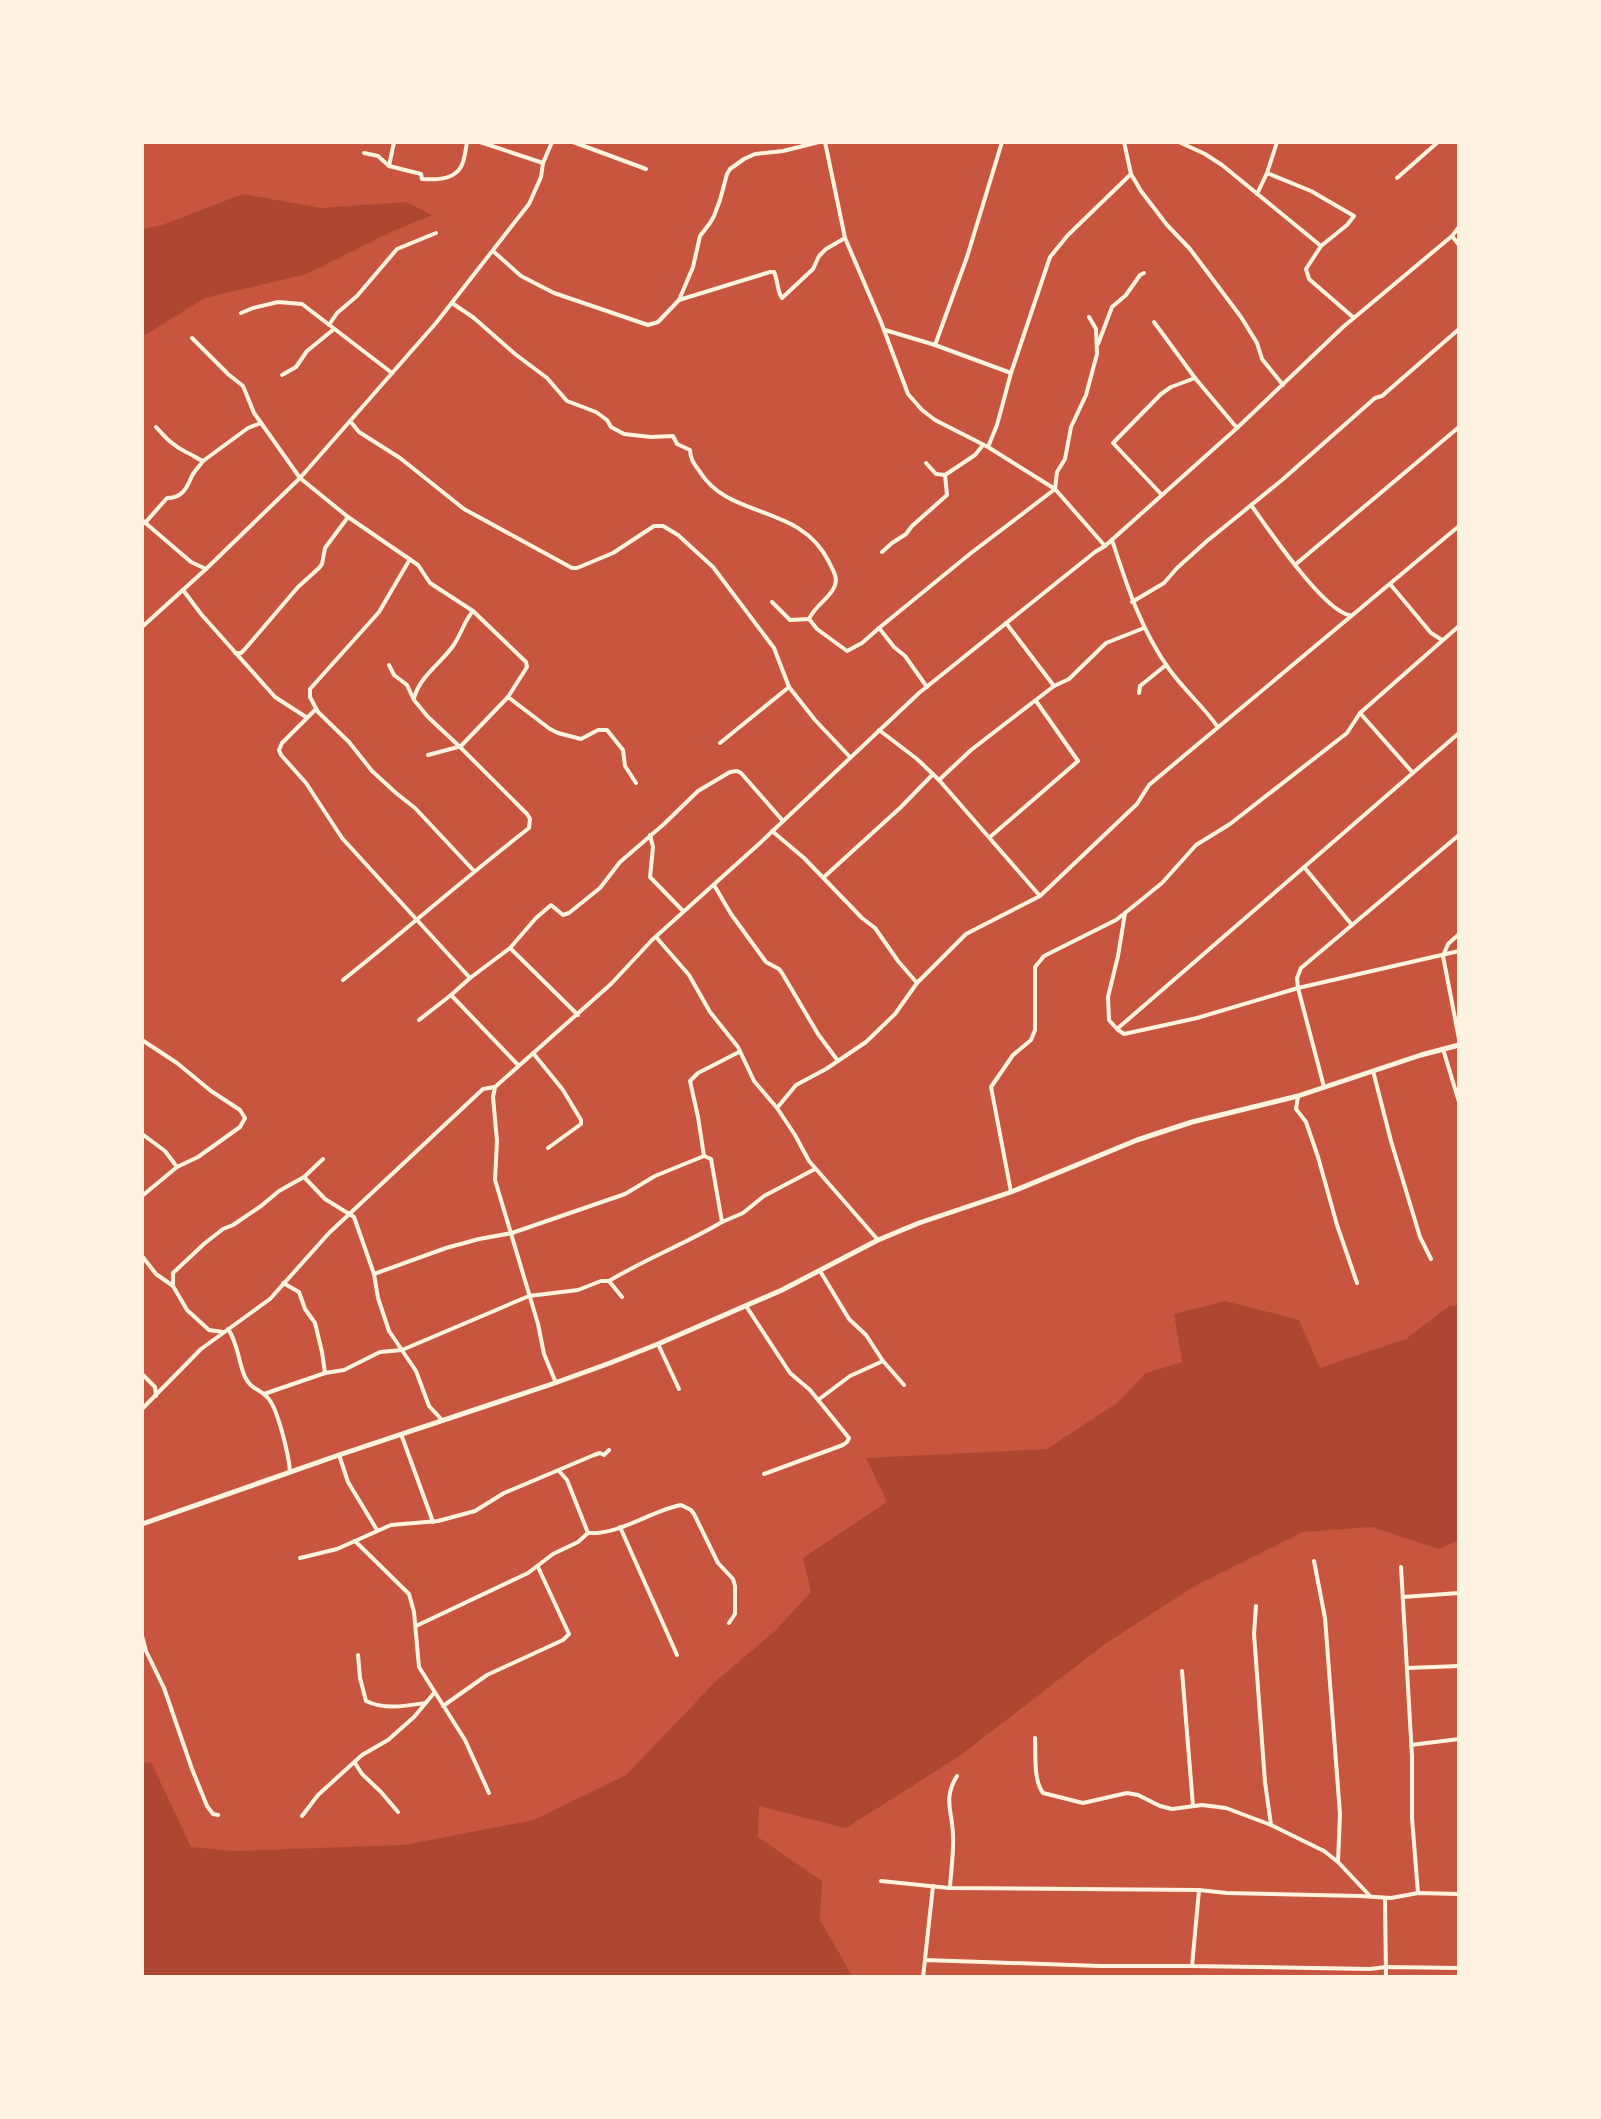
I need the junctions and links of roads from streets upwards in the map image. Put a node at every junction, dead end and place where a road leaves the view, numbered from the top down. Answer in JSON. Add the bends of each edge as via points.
{"nodes":[{"id":1,"x":394,"y":142,"type":"edge"},
{"id":2,"x":467,"y":142,"type":"edge"},
{"id":3,"x":480,"y":142,"type":"edge"},
{"id":4,"x":552,"y":142,"type":"edge"},
{"id":5,"x":573,"y":142,"type":"edge"},
{"id":6,"x":822,"y":142,"type":"edge"},
{"id":7,"x":1002,"y":142,"type":"edge"},
{"id":8,"x":1124,"y":142,"type":"edge"},
{"id":9,"x":1179,"y":142,"type":"edge"},
{"id":10,"x":1277,"y":142,"type":"edge"},
{"id":11,"x":1438,"y":142,"type":"edge"},
{"id":12,"x":364,"y":153,"type":"dead end"},
{"id":13,"x":543,"y":163,"type":"junction"},
{"id":14,"x":389,"y":166,"type":"junction"},
{"id":15,"x":646,"y":169,"type":"dead end"},
{"id":16,"x":1267,"y":173,"type":"junction"},
{"id":17,"x":1131,"y":174,"type":"junction"},
{"id":18,"x":1397,"y":178,"type":"dead end"},
{"id":19,"x":1257,"y":194,"type":"junction"},
{"id":20,"x":1459,"y":227,"type":"edge"},
{"id":21,"x":436,"y":233,"type":"dead end"},
{"id":22,"x":1452,"y":236,"type":"junction"},
{"id":23,"x":845,"y":238,"type":"junction"},
{"id":24,"x":1459,"y":245,"type":"edge"},
{"id":25,"x":1321,"y":246,"type":"junction"},
{"id":26,"x":493,"y":251,"type":"junction"},
{"id":27,"x":1144,"y":273,"type":"dead end"},
{"id":28,"x":679,"y":300,"type":"junction"},
{"id":29,"x":452,"y":303,"type":"junction"},
{"id":30,"x":241,"y":313,"type":"dead end"},
{"id":31,"x":1089,"y":317,"type":"dead end"},
{"id":32,"x":1354,"y":318,"type":"junction"},
{"id":33,"x":1154,"y":322,"type":"dead end"},
{"id":34,"x":332,"y":327,"type":"junction"},
{"id":35,"x":1459,"y":329,"type":"edge"},
{"id":36,"x":884,"y":330,"type":"junction"},
{"id":37,"x":192,"y":338,"type":"dead end"},
{"id":38,"x":935,"y":345,"type":"junction"},
{"id":39,"x":1097,"y":346,"type":"junction"},
{"id":40,"x":392,"y":373,"type":"junction"},
{"id":41,"x":1011,"y":373,"type":"junction"},
{"id":42,"x":282,"y":375,"type":"dead end"},
{"id":43,"x":1195,"y":378,"type":"junction"},
{"id":44,"x":1283,"y":385,"type":"junction"},
{"id":45,"x":350,"y":421,"type":"junction"},
{"id":46,"x":261,"y":423,"type":"junction"},
{"id":47,"x":156,"y":427,"type":"dead end"},
{"id":48,"x":1459,"y":427,"type":"edge"},
{"id":49,"x":1237,"y":428,"type":"junction"},
{"id":50,"x":985,"y":446,"type":"junction"},
{"id":51,"x":203,"y":461,"type":"junction"},
{"id":52,"x":926,"y":463,"type":"dead end"},
{"id":53,"x":945,"y":475,"type":"junction"},
{"id":54,"x":300,"y":478,"type":"junction"},
{"id":55,"x":1055,"y":489,"type":"junction"},
{"id":56,"x":1161,"y":494,"type":"junction"},
{"id":57,"x":1251,"y":505,"type":"junction"},
{"id":58,"x":348,"y":517,"type":"junction"},
{"id":59,"x":144,"y":521,"type":"edge"},
{"id":60,"x":1459,"y":526,"type":"edge"},
{"id":61,"x":1112,"y":540,"type":"junction"},
{"id":62,"x":1105,"y":546,"type":"junction"},
{"id":63,"x":882,"y":552,"type":"dead end"},
{"id":64,"x":410,"y":559,"type":"junction"},
{"id":65,"x":1296,"y":564,"type":"junction"},
{"id":66,"x":206,"y":569,"type":"junction"},
{"id":67,"x":1390,"y":583,"type":"junction"},
{"id":68,"x":183,"y":590,"type":"junction"},
{"id":69,"x":772,"y":602,"type":"dead end"},
{"id":70,"x":1132,"y":602,"type":"junction"},
{"id":71,"x":473,"y":611,"type":"junction"},
{"id":72,"x":1351,"y":615,"type":"junction"},
{"id":73,"x":809,"y":619,"type":"junction"},
{"id":74,"x":144,"y":621,"type":"edge"},
{"id":75,"x":1006,"y":623,"type":"junction"},
{"id":76,"x":1459,"y":626,"type":"edge"},
{"id":77,"x":142,"y":627,"type":"edge"},
{"id":78,"x":879,"y":628,"type":"junction"},
{"id":79,"x":1144,"y":628,"type":"junction"},
{"id":80,"x":1442,"y":640,"type":"junction"},
{"id":81,"x":235,"y":653,"type":"junction"},
{"id":82,"x":389,"y":665,"type":"dead end"},
{"id":83,"x":1166,"y":665,"type":"junction"},
{"id":84,"x":1054,"y":686,"type":"junction"},
{"id":85,"x":789,"y":687,"type":"junction"},
{"id":86,"x":927,"y":687,"type":"junction"},
{"id":87,"x":1139,"y":693,"type":"dead end"},
{"id":88,"x":508,"y":697,"type":"junction"},
{"id":89,"x":414,"y":700,"type":"junction"},
{"id":90,"x":1036,"y":701,"type":"junction"},
{"id":91,"x":316,"y":709,"type":"junction"},
{"id":92,"x":1360,"y":713,"type":"junction"},
{"id":93,"x":306,"y":717,"type":"junction"},
{"id":94,"x":1217,"y":726,"type":"junction"},
{"id":95,"x":879,"y":730,"type":"junction"},
{"id":96,"x":1459,"y":733,"type":"edge"},
{"id":97,"x":720,"y":743,"type":"dead end"},
{"id":98,"x":460,"y":747,"type":"junction"},
{"id":99,"x":428,"y":755,"type":"dead end"},
{"id":100,"x":850,"y":757,"type":"junction"},
{"id":101,"x":1413,"y":773,"type":"junction"},
{"id":102,"x":933,"y":774,"type":"junction"},
{"id":103,"x":939,"y":780,"type":"junction"},
{"id":104,"x":636,"y":783,"type":"dead end"},
{"id":105,"x":783,"y":821,"type":"junction"},
{"id":106,"x":772,"y":831,"type":"junction"},
{"id":107,"x":650,"y":835,"type":"junction"},
{"id":108,"x":1459,"y":835,"type":"edge"},
{"id":109,"x":989,"y":837,"type":"junction"},
{"id":110,"x":1304,"y":867,"type":"junction"},
{"id":111,"x":474,"y":871,"type":"junction"},
{"id":112,"x":824,"y":878,"type":"junction"},
{"id":113,"x":714,"y":885,"type":"junction"},
{"id":114,"x":1040,"y":896,"type":"junction"},
{"id":115,"x":683,"y":911,"type":"junction"},
{"id":116,"x":1125,"y":913,"type":"junction"},
{"id":117,"x":417,"y":921,"type":"junction"},
{"id":118,"x":1352,"y":925,"type":"junction"},
{"id":119,"x":1459,"y":934,"type":"edge"},
{"id":120,"x":656,"y":937,"type":"junction"},
{"id":121,"x":510,"y":948,"type":"junction"},
{"id":122,"x":1459,"y":951,"type":"edge"},
{"id":123,"x":1443,"y":956,"type":"junction"},
{"id":124,"x":470,"y":978,"type":"junction"},
{"id":125,"x":343,"y":980,"type":"dead end"},
{"id":126,"x":917,"y":983,"type":"junction"},
{"id":127,"x":1298,"y":988,"type":"junction"},
{"id":128,"x":451,"y":995,"type":"junction"},
{"id":129,"x":578,"y":1015,"type":"junction"},
{"id":130,"x":419,"y":1020,"type":"dead end"},
{"id":131,"x":1117,"y":1029,"type":"junction"},
{"id":132,"x":142,"y":1040,"type":"edge"},
{"id":133,"x":1459,"y":1042,"type":"edge"},
{"id":134,"x":1443,"y":1049,"type":"junction"},
{"id":135,"x":740,"y":1052,"type":"junction"},
{"id":136,"x":533,"y":1053,"type":"junction"},
{"id":137,"x":838,"y":1061,"type":"junction"},
{"id":138,"x":518,"y":1065,"type":"junction"},
{"id":139,"x":1373,"y":1071,"type":"junction"},
{"id":140,"x":495,"y":1087,"type":"junction"},
{"id":141,"x":1325,"y":1088,"type":"junction"},
{"id":142,"x":483,"y":1089,"type":"junction"},
{"id":143,"x":1298,"y":1096,"type":"junction"},
{"id":144,"x":493,"y":1097,"type":"junction"},
{"id":145,"x":1459,"y":1102,"type":"edge"},
{"id":146,"x":777,"y":1108,"type":"junction"},
{"id":147,"x":142,"y":1134,"type":"edge"},
{"id":148,"x":548,"y":1148,"type":"dead end"},
{"id":149,"x":704,"y":1156,"type":"junction"},
{"id":150,"x":323,"y":1159,"type":"dead end"},
{"id":151,"x":177,"y":1167,"type":"junction"},
{"id":152,"x":815,"y":1169,"type":"junction"},
{"id":153,"x":304,"y":1177,"type":"junction"},
{"id":154,"x":1011,"y":1192,"type":"junction"},
{"id":155,"x":142,"y":1196,"type":"edge"},
{"id":156,"x":350,"y":1213,"type":"junction"},
{"id":157,"x":722,"y":1222,"type":"junction"},
{"id":158,"x":512,"y":1233,"type":"junction"},
{"id":159,"x":878,"y":1240,"type":"junction"},
{"id":160,"x":142,"y":1256,"type":"edge"},
{"id":161,"x":1431,"y":1259,"type":"dead end"},
{"id":162,"x":820,"y":1271,"type":"junction"},
{"id":163,"x":173,"y":1273,"type":"junction"},
{"id":164,"x":374,"y":1274,"type":"junction"},
{"id":165,"x":164,"y":1279,"type":"junction"},
{"id":166,"x":609,"y":1281,"type":"junction"},
{"id":167,"x":283,"y":1283,"type":"junction"},
{"id":168,"x":1357,"y":1283,"type":"dead end"},
{"id":169,"x":173,"y":1286,"type":"junction"},
{"id":170,"x":529,"y":1296,"type":"junction"},
{"id":171,"x":622,"y":1297,"type":"dead end"},
{"id":172,"x":746,"y":1306,"type":"junction"},
{"id":173,"x":209,"y":1330,"type":"junction"},
{"id":174,"x":225,"y":1330,"type":"junction"},
{"id":175,"x":210,"y":1341,"type":"junction"},
{"id":176,"x":658,"y":1344,"type":"junction"},
{"id":177,"x":402,"y":1350,"type":"junction"},
{"id":178,"x":883,"y":1361,"type":"junction"},
{"id":179,"x":325,"y":1373,"type":"junction"},
{"id":180,"x":142,"y":1374,"type":"edge"},
{"id":181,"x":556,"y":1383,"type":"junction"},
{"id":182,"x":904,"y":1385,"type":"dead end"},
{"id":183,"x":155,"y":1387,"type":"junction"},
{"id":184,"x":164,"y":1389,"type":"junction"},
{"id":185,"x":679,"y":1389,"type":"dead end"},
{"id":186,"x":264,"y":1394,"type":"junction"},
{"id":187,"x":156,"y":1396,"type":"junction"},
{"id":188,"x":818,"y":1400,"type":"junction"},
{"id":189,"x":142,"y":1409,"type":"edge"},
{"id":190,"x":443,"y":1421,"type":"junction"},
{"id":191,"x":401,"y":1434,"type":"junction"},
{"id":192,"x":609,"y":1450,"type":"dead end"},
{"id":193,"x":339,"y":1455,"type":"junction"},
{"id":194,"x":559,"y":1471,"type":"junction"},
{"id":195,"x":290,"y":1472,"type":"junction"},
{"id":196,"x":764,"y":1474,"type":"dead end"},
{"id":197,"x":433,"y":1522,"type":"junction"},
{"id":198,"x":142,"y":1524,"type":"edge"},
{"id":199,"x":620,"y":1527,"type":"junction"},
{"id":200,"x":377,"y":1530,"type":"junction"},
{"id":201,"x":588,"y":1533,"type":"junction"},
{"id":202,"x":355,"y":1541,"type":"junction"},
{"id":203,"x":300,"y":1558,"type":"dead end"},
{"id":204,"x":1314,"y":1561,"type":"dead end"},
{"id":205,"x":538,"y":1567,"type":"junction"},
{"id":206,"x":1401,"y":1567,"type":"dead end"},
{"id":207,"x":142,"y":1578,"type":"edge"},
{"id":208,"x":1459,"y":1593,"type":"edge"},
{"id":209,"x":1403,"y":1597,"type":"junction"},
{"id":210,"x":1256,"y":1606,"type":"dead end"},
{"id":211,"x":729,"y":1623,"type":"dead end"},
{"id":212,"x":142,"y":1624,"type":"edge"},
{"id":213,"x":416,"y":1626,"type":"junction"},
{"id":214,"x":142,"y":1636,"type":"edge"},
{"id":215,"x":358,"y":1655,"type":"dead end"},
{"id":216,"x":677,"y":1655,"type":"dead end"},
{"id":217,"x":1459,"y":1666,"type":"edge"},
{"id":218,"x":1407,"y":1668,"type":"junction"},
{"id":219,"x":1182,"y":1671,"type":"dead end"},
{"id":220,"x":434,"y":1693,"type":"junction"},
{"id":221,"x":428,"y":1702,"type":"junction"},
{"id":222,"x":443,"y":1706,"type":"junction"},
{"id":223,"x":1035,"y":1738,"type":"dead end"},
{"id":224,"x":1459,"y":1739,"type":"edge"},
{"id":225,"x":1411,"y":1745,"type":"junction"},
{"id":226,"x":355,"y":1763,"type":"junction"},
{"id":227,"x":957,"y":1776,"type":"dead end"},
{"id":228,"x":489,"y":1793,"type":"dead end"},
{"id":229,"x":1193,"y":1806,"type":"junction"},
{"id":230,"x":398,"y":1812,"type":"dead end"},
{"id":231,"x":218,"y":1815,"type":"dead end"},
{"id":232,"x":302,"y":1816,"type":"dead end"},
{"id":233,"x":1271,"y":1825,"type":"junction"},
{"id":234,"x":1338,"y":1862,"type":"junction"},
{"id":235,"x":881,"y":1881,"type":"dead end"},
{"id":236,"x":933,"y":1886,"type":"junction"},
{"id":237,"x":949,"y":1888,"type":"junction"},
{"id":238,"x":1199,"y":1890,"type":"junction"},
{"id":239,"x":1418,"y":1893,"type":"junction"},
{"id":240,"x":1459,"y":1894,"type":"edge"},
{"id":241,"x":1370,"y":1896,"type":"junction"},
{"id":242,"x":1385,"y":1898,"type":"junction"},
{"id":243,"x":925,"y":1960,"type":"junction"},
{"id":244,"x":1192,"y":1966,"type":"junction"},
{"id":245,"x":1386,"y":1967,"type":"junction"},
{"id":246,"x":1459,"y":1968,"type":"edge"},
{"id":247,"x":923,"y":1977,"type":"edge"},
{"id":248,"x":1386,"y":1977,"type":"edge"}],
"edges":[{"from":1,"to":14,"type":"street"},
{"from":2,"to":14,"type":"street","via":[[454,175],[438,180]]},
{"from":3,"to":13,"type":"street"},
{"from":4,"to":13,"type":"street"},
{"from":5,"to":15,"type":"street"},
{"from":6,"to":23,"type":"street"},
{"from":6,"to":28,"type":"street","via":[[755,154],[730,169]]},
{"from":7,"to":38,"type":"street"},
{"from":8,"to":17,"type":"street"},
{"from":9,"to":19,"type":"street","via":[[1205,154]]},
{"from":10,"to":16,"type":"street"},
{"from":11,"to":18,"type":"street"},
{"from":12,"to":14,"type":"street"},
{"from":13,"to":26,"type":"street","via":[[529,204]]},
{"from":16,"to":19,"type":"street"},
{"from":16,"to":25,"type":"street","via":[[1354,216]]},
{"from":17,"to":41,"type":"street","via":[[1050,257]]},
{"from":17,"to":44,"type":"street","via":[[1241,317],[1262,359]]},
{"from":19,"to":25,"type":"street"},
{"from":20,"to":22,"type":"street"},
{"from":21,"to":34,"type":"street","via":[[397,249],[337,313]]},
{"from":22,"to":24,"type":"street"},
{"from":22,"to":32,"type":"street"},
{"from":23,"to":28,"type":"street","via":[[826,249],[782,298],[770,272]]},
{"from":23,"to":36,"type":"street"},
{"from":25,"to":32,"type":"street","via":[[1306,273]]},
{"from":26,"to":28,"type":"street","via":[[521,276],[554,293],[648,325]]},
{"from":26,"to":29,"type":"street"},
{"from":27,"to":39,"type":"street","via":[[1112,307]]},
{"from":29,"to":40,"type":"street"},
{"from":29,"to":73,"type":"street","via":[[547,378],[567,401],[596,412],[624,434],[673,436],[690,450],[714,491],[772,514],[809,536],[835,573],[835,586]]},
{"from":30,"to":34,"type":"street","via":[[278,302],[299,303]]},
{"from":31,"to":39,"type":"street"},
{"from":32,"to":44,"type":"street"},
{"from":33,"to":43,"type":"street"},
{"from":34,"to":40,"type":"street"},
{"from":34,"to":42,"type":"street"},
{"from":35,"to":57,"type":"street"},
{"from":36,"to":38,"type":"street"},
{"from":36,"to":50,"type":"street","via":[[916,404]]},
{"from":37,"to":46,"type":"street","via":[[243,386]]},
{"from":38,"to":41,"type":"street"},
{"from":39,"to":55,"type":"street"},
{"from":40,"to":45,"type":"street"},
{"from":41,"to":50,"type":"street","via":[[997,425]]},
{"from":43,"to":49,"type":"street"},
{"from":43,"to":56,"type":"street","via":[[1161,394],[1113,443]]},
{"from":44,"to":49,"type":"street"},
{"from":45,"to":54,"type":"street"},
{"from":45,"to":85,"type":"street","via":[[464,509],[572,568],[613,553],[654,526],[678,535],[713,567],[774,648]]},
{"from":46,"to":51,"type":"street"},
{"from":46,"to":54,"type":"street"},
{"from":47,"to":51,"type":"street","via":[[177,449]]},
{"from":48,"to":65,"type":"street"},
{"from":49,"to":56,"type":"street"},
{"from":50,"to":53,"type":"street"},
{"from":50,"to":55,"type":"street"},
{"from":51,"to":59,"type":"street","via":[[186,490],[167,498]]},
{"from":52,"to":53,"type":"street"},
{"from":53,"to":63,"type":"street","via":[[947,495]]},
{"from":54,"to":58,"type":"street"},
{"from":54,"to":66,"type":"street"},
{"from":55,"to":62,"type":"street"},
{"from":55,"to":78,"type":"street"},
{"from":56,"to":61,"type":"street"},
{"from":57,"to":65,"type":"street"},
{"from":57,"to":70,"type":"street","via":[[1164,583]]},
{"from":58,"to":64,"type":"street"},
{"from":58,"to":81,"type":"street","via":[[325,548],[319,568],[245,649]]},
{"from":59,"to":66,"type":"street"},
{"from":60,"to":67,"type":"street"},
{"from":61,"to":62,"type":"street"},
{"from":61,"to":70,"type":"street"},
{"from":62,"to":75,"type":"street"},
{"from":64,"to":71,"type":"street","via":[[430,583]]},
{"from":64,"to":91,"type":"street","via":[[379,612],[310,689]]},
{"from":65,"to":72,"type":"street","via":[[1341,613]]},
{"from":66,"to":68,"type":"street"},
{"from":67,"to":72,"type":"street"},
{"from":67,"to":80,"type":"street"},
{"from":68,"to":74,"type":"street"},
{"from":68,"to":81,"type":"street"},
{"from":69,"to":73,"type":"street","via":[[790,620]]},
{"from":70,"to":79,"type":"street"},
{"from":71,"to":88,"type":"street","via":[[526,662]]},
{"from":71,"to":89,"type":"street"},
{"from":72,"to":94,"type":"street"},
{"from":73,"to":78,"type":"street","via":[[847,651]]},
{"from":74,"to":77,"type":"street"},
{"from":75,"to":84,"type":"street"},
{"from":75,"to":86,"type":"street"},
{"from":76,"to":80,"type":"street"},
{"from":78,"to":86,"type":"street"},
{"from":79,"to":83,"type":"street"},
{"from":79,"to":84,"type":"street","via":[[1106,643],[1069,679]]},
{"from":80,"to":92,"type":"street"},
{"from":81,"to":93,"type":"street","via":[[275,697]]},
{"from":82,"to":89,"type":"street"},
{"from":83,"to":87,"type":"street","via":[[1140,686]]},
{"from":83,"to":94,"type":"street"},
{"from":84,"to":90,"type":"street"},
{"from":85,"to":97,"type":"street"},
{"from":85,"to":100,"type":"street"},
{"from":86,"to":95,"type":"street"},
{"from":88,"to":98,"type":"street"},
{"from":88,"to":104,"type":"street","via":[[558,733],[581,739],[607,730],[623,750],[625,766]]},
{"from":89,"to":98,"type":"street"},
{"from":90,"to":103,"type":"street"},
{"from":90,"to":109,"type":"street","via":[[1078,761]]},
{"from":91,"to":93,"type":"street"},
{"from":91,"to":111,"type":"street"},
{"from":92,"to":101,"type":"street"},
{"from":92,"to":116,"type":"street","via":[[1347,733],[1196,845]]},
{"from":93,"to":117,"type":"street","via":[[282,743],[281,755],[342,838]]},
{"from":94,"to":114,"type":"street","via":[[1149,785],[1137,804]]},
{"from":95,"to":100,"type":"street"},
{"from":95,"to":102,"type":"street"},
{"from":96,"to":101,"type":"street"},
{"from":98,"to":99,"type":"street"},
{"from":98,"to":111,"type":"street","via":[[530,819],[529,828]]},
{"from":100,"to":105,"type":"street"},
{"from":101,"to":110,"type":"street"},
{"from":102,"to":103,"type":"street"},
{"from":102,"to":112,"type":"street"},
{"from":103,"to":109,"type":"street"},
{"from":105,"to":106,"type":"street"},
{"from":105,"to":107,"type":"street","via":[[741,773],[733,771],[698,791]]},
{"from":106,"to":112,"type":"street"},
{"from":106,"to":113,"type":"street"},
{"from":107,"to":115,"type":"street","via":[[650,877]]},
{"from":107,"to":121,"type":"street","via":[[600,888],[566,915],[551,905]]},
{"from":108,"to":118,"type":"street"},
{"from":109,"to":114,"type":"street"},
{"from":110,"to":118,"type":"street"},
{"from":110,"to":131,"type":"street"},
{"from":111,"to":117,"type":"street"},
{"from":112,"to":126,"type":"street","via":[[875,928]]},
{"from":113,"to":115,"type":"street"},
{"from":113,"to":137,"type":"street","via":[[742,931],[782,973]]},
{"from":114,"to":126,"type":"street","via":[[966,934]]},
{"from":115,"to":120,"type":"street"},
{"from":116,"to":131,"type":"street","via":[[1108,997],[1109,1020]]},
{"from":116,"to":154,"type":"street","via":[[1044,956],[1035,967],[1035,1030],[991,1087]]},
{"from":117,"to":124,"type":"street"},
{"from":117,"to":125,"type":"street"},
{"from":118,"to":127,"type":"street","via":[[1301,968]]},
{"from":119,"to":123,"type":"street"},
{"from":120,"to":129,"type":"street"},
{"from":120,"to":135,"type":"street","via":[[689,975]]},
{"from":121,"to":124,"type":"street"},
{"from":121,"to":129,"type":"street"},
{"from":122,"to":123,"type":"street"},
{"from":123,"to":127,"type":"street"},
{"from":123,"to":133,"type":"street"},
{"from":124,"to":128,"type":"street"},
{"from":126,"to":137,"type":"street","via":[[889,1020]]},
{"from":127,"to":131,"type":"street","via":[[1197,1018],[1124,1034]]},
{"from":127,"to":141,"type":"street"},
{"from":128,"to":130,"type":"street"},
{"from":128,"to":138,"type":"street"},
{"from":129,"to":136,"type":"street"},
{"from":132,"to":151,"type":"street","via":[[245,1118],[240,1127]]},
{"from":133,"to":134,"type":"street"},
{"from":134,"to":139,"type":"street"},
{"from":134,"to":145,"type":"street"},
{"from":135,"to":146,"type":"street","via":[[754,1081]]},
{"from":135,"to":149,"type":"street","via":[[690,1081]]},
{"from":136,"to":138,"type":"street"},
{"from":136,"to":148,"type":"street","via":[[581,1120]]},
{"from":137,"to":146,"type":"street","via":[[796,1085]]},
{"from":138,"to":140,"type":"street"},
{"from":139,"to":141,"type":"street"},
{"from":139,"to":161,"type":"street","via":[[1420,1237]]},
{"from":140,"to":142,"type":"street"},
{"from":140,"to":144,"type":"street"},
{"from":141,"to":143,"type":"street"},
{"from":142,"to":144,"type":"street"},
{"from":142,"to":156,"type":"street"},
{"from":143,"to":154,"type":"street","via":[[1137,1140]]},
{"from":143,"to":168,"type":"street","via":[[1296,1109],[1306,1122]]},
{"from":144,"to":158,"type":"street","via":[[494,1173]]},
{"from":146,"to":152,"type":"street"},
{"from":147,"to":151,"type":"street"},
{"from":149,"to":157,"type":"street","via":[[711,1159]]},
{"from":149,"to":158,"type":"street","via":[[625,1194]]},
{"from":150,"to":153,"type":"street"},
{"from":151,"to":155,"type":"street"},
{"from":152,"to":157,"type":"street"},
{"from":152,"to":159,"type":"street"},
{"from":153,"to":156,"type":"street","via":[[325,1199]]},
{"from":153,"to":163,"type":"street","via":[[223,1229]]},
{"from":154,"to":159,"type":"street"},
{"from":156,"to":164,"type":"street"},
{"from":156,"to":167,"type":"street"},
{"from":157,"to":166,"type":"street"},
{"from":158,"to":164,"type":"street","via":[[446,1248]]},
{"from":158,"to":170,"type":"street"},
{"from":159,"to":162,"type":"street"},
{"from":160,"to":165,"type":"street"},
{"from":162,"to":172,"type":"street"},
{"from":162,"to":178,"type":"street"},
{"from":163,"to":165,"type":"street"},
{"from":163,"to":169,"type":"street"},
{"from":164,"to":177,"type":"street","via":[[389,1331]]},
{"from":165,"to":169,"type":"street"},
{"from":166,"to":170,"type":"street"},
{"from":166,"to":171,"type":"street"},
{"from":167,"to":174,"type":"street","via":[[270,1299]]},
{"from":167,"to":179,"type":"street","via":[[299,1292],[315,1323]]},
{"from":169,"to":173,"type":"street","via":[[187,1310]]},
{"from":170,"to":177,"type":"street"},
{"from":170,"to":181,"type":"street"},
{"from":172,"to":176,"type":"street"},
{"from":172,"to":188,"type":"street","via":[[790,1373]]},
{"from":173,"to":174,"type":"street"},
{"from":173,"to":175,"type":"street"},
{"from":174,"to":175,"type":"street"},
{"from":174,"to":186,"type":"street","via":[[234,1339],[250,1385]]},
{"from":175,"to":184,"type":"street"},
{"from":176,"to":181,"type":"street"},
{"from":176,"to":185,"type":"street"},
{"from":177,"to":179,"type":"street","via":[[380,1352]]},
{"from":177,"to":190,"type":"street","via":[[429,1406]]},
{"from":178,"to":182,"type":"street"},
{"from":178,"to":188,"type":"street","via":[[850,1376]]},
{"from":179,"to":186,"type":"street"},
{"from":180,"to":183,"type":"street"},
{"from":181,"to":190,"type":"street"},
{"from":183,"to":184,"type":"street"},
{"from":183,"to":187,"type":"street"},
{"from":184,"to":187,"type":"street"},
{"from":186,"to":195,"type":"street","via":[[272,1403]]},
{"from":187,"to":189,"type":"street"},
{"from":188,"to":196,"type":"street","via":[[847,1442]]},
{"from":190,"to":191,"type":"street"},
{"from":191,"to":193,"type":"street"},
{"from":191,"to":197,"type":"street"},
{"from":192,"to":194,"type":"street"},
{"from":193,"to":195,"type":"street"},
{"from":193,"to":200,"type":"street","via":[[348,1482]]},
{"from":194,"to":197,"type":"street","via":[[475,1511]]},
{"from":194,"to":201,"type":"street"},
{"from":195,"to":198,"type":"street"},
{"from":197,"to":200,"type":"street"},
{"from":199,"to":201,"type":"street"},
{"from":199,"to":211,"type":"street","via":[[672,1507],[691,1510],[718,1563],[733,1579],[735,1614]]},
{"from":199,"to":216,"type":"street"},
{"from":200,"to":202,"type":"street"},
{"from":201,"to":205,"type":"street"},
{"from":202,"to":203,"type":"street"},
{"from":202,"to":213,"type":"street","via":[[405,1588]]},
{"from":204,"to":234,"type":"street","via":[[1325,1618],[1340,1814]]},
{"from":205,"to":213,"type":"street"},
{"from":205,"to":222,"type":"street","via":[[569,1634],[487,1675]]},
{"from":206,"to":209,"type":"street"},
{"from":207,"to":212,"type":"street"},
{"from":208,"to":209,"type":"street"},
{"from":209,"to":218,"type":"street"},
{"from":210,"to":233,"type":"street"},
{"from":213,"to":220,"type":"street","via":[[419,1667]]},
{"from":214,"to":231,"type":"street","via":[[207,1806]]},
{"from":215,"to":221,"type":"street","via":[[366,1701],[401,1707]]},
{"from":217,"to":218,"type":"street"},
{"from":218,"to":225,"type":"street"},
{"from":219,"to":229,"type":"street"},
{"from":220,"to":221,"type":"street"},
{"from":220,"to":222,"type":"street"},
{"from":221,"to":226,"type":"street"},
{"from":222,"to":228,"type":"street"},
{"from":223,"to":229,"type":"street","via":[[1043,1793],[1083,1803],[1127,1793],[1172,1809]]},
{"from":224,"to":225,"type":"street"},
{"from":225,"to":239,"type":"street"},
{"from":226,"to":230,"type":"street"},
{"from":226,"to":232,"type":"street"},
{"from":227,"to":237,"type":"street","via":[[948,1799],[953,1832]]},
{"from":229,"to":233,"type":"street","via":[[1214,1805]]},
{"from":233,"to":234,"type":"street"},
{"from":234,"to":241,"type":"street"},
{"from":235,"to":236,"type":"street"},
{"from":236,"to":237,"type":"street"},
{"from":236,"to":243,"type":"street"},
{"from":237,"to":238,"type":"street"},
{"from":238,"to":241,"type":"street"},
{"from":238,"to":244,"type":"street"},
{"from":239,"to":240,"type":"street"},
{"from":239,"to":242,"type":"street"},
{"from":241,"to":242,"type":"street"},
{"from":242,"to":245,"type":"street"},
{"from":243,"to":244,"type":"street"},
{"from":243,"to":247,"type":"street"},
{"from":244,"to":245,"type":"street"},
{"from":245,"to":246,"type":"street"},
{"from":245,"to":248,"type":"street"}]}
